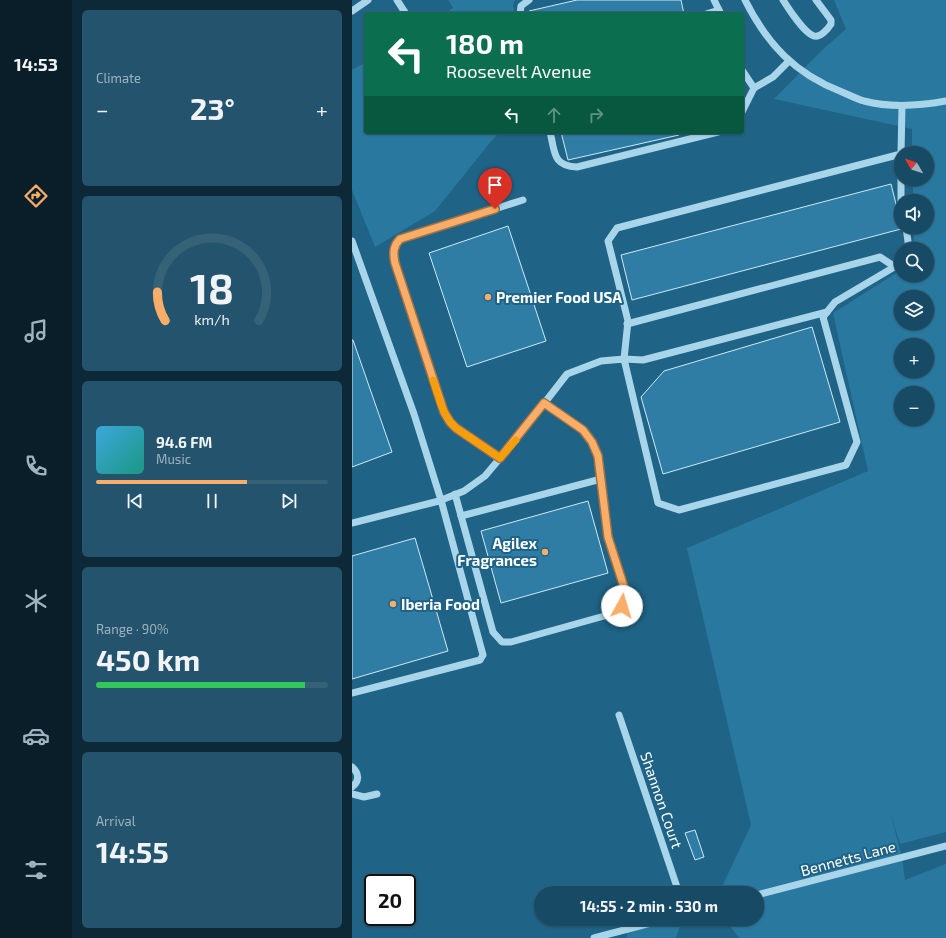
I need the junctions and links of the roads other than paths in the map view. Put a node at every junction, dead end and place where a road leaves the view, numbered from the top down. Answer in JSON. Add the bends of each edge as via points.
{"nodes":[{"id":1,"x":368,"y":0,"type":"edge"},
{"id":2,"x":397,"y":0,"type":"edge"},
{"id":3,"x":529,"y":0,"type":"edge"},
{"id":4,"x":714,"y":0,"type":"edge"},
{"id":5,"x":745,"y":0,"type":"edge"},
{"id":6,"x":783,"y":0,"type":"edge"},
{"id":7,"x":816,"y":0,"type":"edge"},
{"id":8,"x":352,"y":11,"type":"edge"},
{"id":9,"x":405,"y":12,"type":"edge"},
{"id":10,"x":520,"y":12,"type":"edge"},
{"id":11,"x":720,"y":12,"type":"edge"},
{"id":12,"x":789,"y":61,"type":"junction"},
{"id":13,"x":744,"y":73,"type":"edge"},
{"id":14,"x":754,"y":88,"type":"junction"},
{"id":15,"x":946,"y":101,"type":"edge"},
{"id":16,"x":902,"y":106,"type":"junction"},
{"id":17,"x":744,"y":108,"type":"edge"},
{"id":18,"x":550,"y":134,"type":"edge"},
{"id":19,"x":710,"y":134,"type":"edge"},
{"id":20,"x":901,"y":146,"type":"edge"},
{"id":21,"x":894,"y":155,"type":"edge"},
{"id":22,"x":523,"y":200,"type":"dead end"},
{"id":23,"x":352,"y":240,"type":"edge"},
{"id":24,"x":894,"y":263,"type":"edge"},
{"id":25,"x":894,"y":267,"type":"edge"},
{"id":26,"x":827,"y":312,"type":"junction"},
{"id":27,"x":627,"y":324,"type":"junction"},
{"id":28,"x":624,"y":359,"type":"junction"},
{"id":29,"x":544,"y":403,"type":"junction"},
{"id":30,"x":500,"y":458,"type":"junction"},
{"id":31,"x":601,"y":479,"type":"junction"},
{"id":32,"x":454,"y":494,"type":"junction"},
{"id":33,"x":441,"y":500,"type":"junction"},
{"id":34,"x":460,"y":516,"type":"junction"},
{"id":35,"x":352,"y":523,"type":"edge"},
{"id":36,"x":352,"y":693,"type":"edge"},
{"id":37,"x":619,"y":715,"type":"dead end"},
{"id":38,"x":352,"y":767,"type":"edge"},
{"id":39,"x":352,"y":787,"type":"edge"},
{"id":40,"x":352,"y":794,"type":"edge"},
{"id":41,"x":377,"y":794,"type":"dead end"},
{"id":42,"x":946,"y":846,"type":"edge"},
{"id":43,"x":678,"y":886,"type":"edge"},
{"id":44,"x":764,"y":894,"type":"edge"},
{"id":45,"x":639,"y":926,"type":"edge"},
{"id":46,"x":594,"y":938,"type":"edge"}],
"edges":[{"from":1,"to":8,"type":"street"},
{"from":2,"to":9,"type":"street"},
{"from":3,"to":10,"type":"street","via":[[522,6]]},
{"from":4,"to":11,"type":"street"},
{"from":5,"to":12,"type":"street","via":[[770,41]]},
{"from":6,"to":7,"type":"street","via":[[805,29],[815,37],[820,36],[831,24],[831,20]]},
{"from":12,"to":14,"type":"street","via":[[773,77]]},
{"from":12,"to":16,"type":"street","via":[[812,78],[864,101]]},
{"from":13,"to":14,"type":"street"},
{"from":14,"to":17,"type":"street"},
{"from":15,"to":16,"type":"street"},
{"from":16,"to":20,"type":"street"},
{"from":18,"to":19,"type":"street","via":[[556,157],[561,164],[577,167]]},
{"from":21,"to":27,"type":"street","via":[[617,228],[608,241]]},
{"from":22,"to":30,"type":"street","via":[[400,239],[393,254],[444,412],[456,428]]},
{"from":23,"to":33,"type":"street","via":[[414,414]]},
{"from":24,"to":27,"type":"street","via":[[880,257]]},
{"from":25,"to":26,"type":"street","via":[[835,302]]},
{"from":26,"to":28,"type":"street","via":[[643,360]]},
{"from":26,"to":28,"type":"street","via":[[823,317],[857,442],[846,465],[679,510],[658,503]]},
{"from":27,"to":28,"type":"street"},
{"from":28,"to":29,"type":"street","via":[[601,361],[567,374]]},
{"from":29,"to":30,"type":"street"},
{"from":29,"to":31,"type":"street","via":[[583,430],[592,442],[598,456]]},
{"from":30,"to":32,"type":"street","via":[[485,476],[464,491]]},
{"from":31,"to":34,"type":"street"},
{"from":31,"to":34,"type":"street","via":[[608,537],[624,587],[625,597],[622,606],[616,613],[511,642],[502,642],[493,632]]},
{"from":32,"to":33,"type":"street"},
{"from":32,"to":34,"type":"street"},
{"from":33,"to":35,"type":"street"},
{"from":33,"to":36,"type":"street","via":[[483,655],[480,660]]},
{"from":37,"to":43,"type":"street","name":"Shannon Court"},
{"from":38,"to":39,"type":"street","via":[[358,777]]},
{"from":40,"to":41,"type":"street","via":[[364,797]]},
{"from":42,"to":44,"type":"street","name":"Bennetts Lane"},
{"from":45,"to":46,"type":"street"}]}
